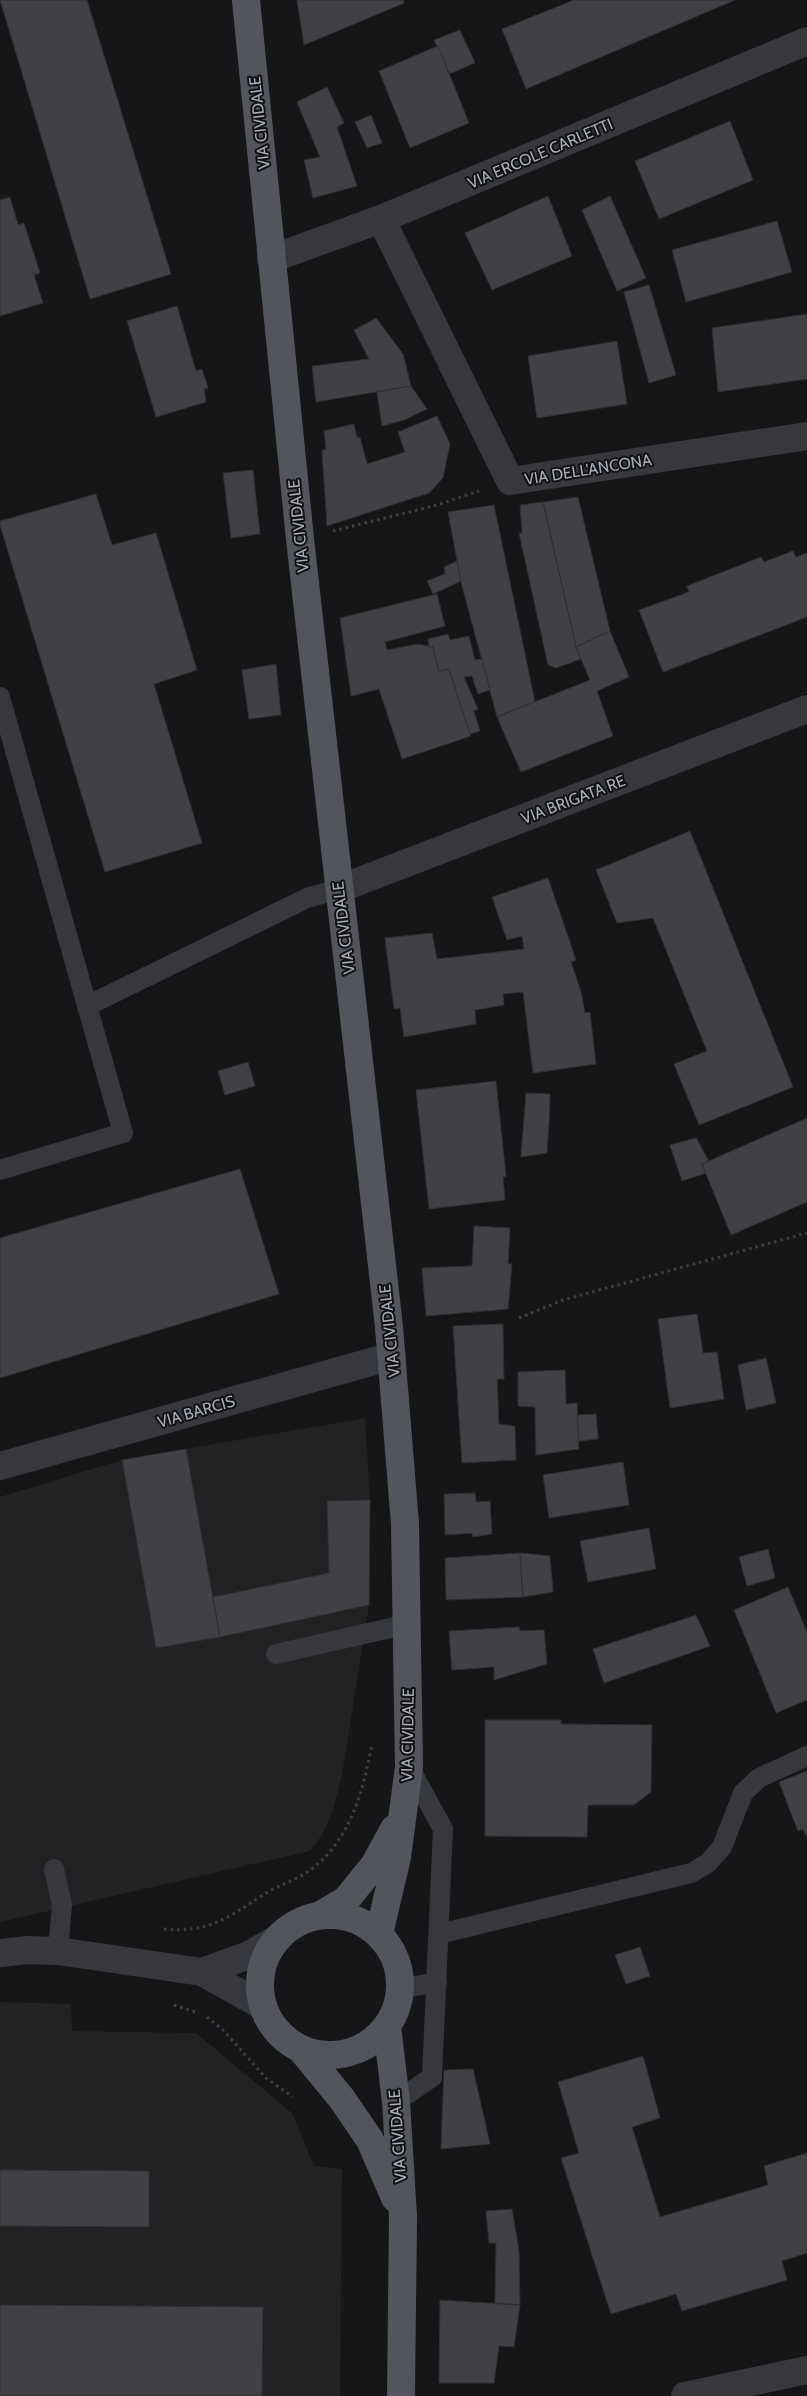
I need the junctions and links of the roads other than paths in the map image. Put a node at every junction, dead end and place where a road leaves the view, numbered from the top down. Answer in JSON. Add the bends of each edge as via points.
{"nodes":[{"id":1,"x":236,"y":0,"type":"edge"},
{"id":2,"x":246,"y":0,"type":"edge"},
{"id":3,"x":807,"y":41,"type":"edge"},
{"id":4,"x":251,"y":44,"type":"junction"},
{"id":5,"x":381,"y":219,"type":"junction"},
{"id":6,"x":271,"y":259,"type":"junction"},
{"id":7,"x":807,"y":436,"type":"edge"},
{"id":8,"x":0,"y":697,"type":"edge"},
{"id":9,"x":807,"y":709,"type":"edge"},
{"id":10,"x":339,"y":889,"type":"junction"},
{"id":11,"x":87,"y":1006,"type":"junction"},
{"id":12,"x":0,"y":1170,"type":"edge"},
{"id":13,"x":392,"y":1356,"type":"junction"},
{"id":14,"x":0,"y":1466,"type":"edge"},
{"id":15,"x":408,"y":1624,"type":"junction"},
{"id":16,"x":276,"y":1654,"type":"dead end"},
{"id":17,"x":807,"y":1756,"type":"edge"},
{"id":18,"x":409,"y":1767,"type":"junction"},
{"id":19,"x":402,"y":1814,"type":"junction"},
{"id":20,"x":54,"y":1870,"type":"dead end"},
{"id":21,"x":322,"y":1914,"type":"junction"},
{"id":22,"x":379,"y":1934,"type":"junction"},
{"id":23,"x":439,"y":1934,"type":"junction"},
{"id":24,"x":274,"y":1940,"type":"junction"},
{"id":25,"x":58,"y":1951,"type":"junction"},
{"id":26,"x":0,"y":1953,"type":"edge"},
{"id":27,"x":202,"y":1972,"type":"junction"},
{"id":28,"x":437,"y":1982,"type":"junction"},
{"id":29,"x":400,"y":1988,"type":"junction"},
{"id":30,"x":263,"y":2006,"type":"junction"},
{"id":31,"x":387,"y":2026,"type":"junction"},
{"id":32,"x":301,"y":2049,"type":"junction"},
{"id":33,"x":396,"y":2102,"type":"junction"},
{"id":34,"x":402,"y":2216,"type":"junction"},
{"id":35,"x":807,"y":2370,"type":"edge"},
{"id":36,"x":401,"y":2396,"type":"edge"},
{"id":37,"x":685,"y":2396,"type":"edge"}],
"edges":[{"from":1,"to":4,"type":"main road","name":"VIA CIVIDALE"},
{"from":2,"to":4,"type":"main road","name":"VIA CIVIDALE"},
{"from":3,"to":5,"type":"street","name":"VIA ERCOLE CARLETTI"},
{"from":4,"to":6,"type":"main road","name":"VIA CIVIDALE"},
{"from":5,"to":6,"type":"street","name":"VIA ERCOLE CARLETTI"},
{"from":5,"to":7,"type":"street","name":"VIA DELL'ANCONA","via":[[510,481]]},
{"from":6,"to":10,"type":"main road","name":"VIA CIVIDALE"},
{"from":8,"to":11,"type":"lane"},
{"from":9,"to":10,"type":"street","name":"VIA BRIGATA RE"},
{"from":10,"to":11,"type":"lane","via":[[307,898]]},
{"from":10,"to":13,"type":"main road","name":"VIA CIVIDALE"},
{"from":11,"to":12,"type":"lane","via":[[123,1133]]},
{"from":13,"to":14,"type":"street","name":"VIA BARCIS"},
{"from":13,"to":15,"type":"main road","name":"VIA CIVIDALE","via":[[405,1524]]},
{"from":15,"to":16,"type":"lane"},
{"from":15,"to":18,"type":"main road","name":"VIA CIVIDALE"},
{"from":17,"to":23,"type":"lane","via":[[759,1778],[743,1793],[722,1847],[708,1863],[691,1873]]},
{"from":18,"to":19,"type":"main road","name":"VIA CIVIDALE"},
{"from":18,"to":23,"type":"lane","via":[[443,1829]]},
{"from":19,"to":21,"type":"main road","name":"VIA CIVIDALE","via":[[374,1864],[346,1900]]},
{"from":19,"to":22,"type":"main road","name":"VIA CIVIDALE","via":[[397,1857]]},
{"from":20,"to":25,"type":"lane","via":[[62,1905]]},
{"from":21,"to":22,"type":"main road","name":"VIA CIVIDALE","via":[[343,1915]]},
{"from":21,"to":24,"type":"main road","name":"VIA CIVIDALE","via":[[304,1918]]},
{"from":22,"to":29,"type":"main road","name":"VIA CIVIDALE","via":[[391,1950]]},
{"from":23,"to":28,"type":"lane"},
{"from":24,"to":27,"type":"street","via":[[249,1955]]},
{"from":24,"to":30,"type":"main road","name":"VIA CIVIDALE","via":[[263,1960],[259,1983]]},
{"from":25,"to":26,"type":"street"},
{"from":25,"to":27,"type":"street"},
{"from":27,"to":30,"type":"street"},
{"from":28,"to":29,"type":"lane"},
{"from":28,"to":33,"type":"lane","via":[[432,2077]]},
{"from":29,"to":31,"type":"main road","name":"VIA CIVIDALE","via":[[396,2008]]},
{"from":30,"to":32,"type":"main road","name":"VIA CIVIDALE","via":[[271,2024],[284,2039]]},
{"from":31,"to":32,"type":"main road","name":"VIA CIVIDALE","via":[[374,2040],[339,2055],[319,2055]]},
{"from":31,"to":33,"type":"main road","name":"VIA CIVIDALE"},
{"from":32,"to":34,"type":"main road","name":"VIA CIVIDALE","via":[[370,2140]]},
{"from":33,"to":34,"type":"main road","name":"VIA CIVIDALE"},
{"from":34,"to":36,"type":"main road","name":"VIA CIVIDALE"},
{"from":35,"to":37,"type":"street"}]}
